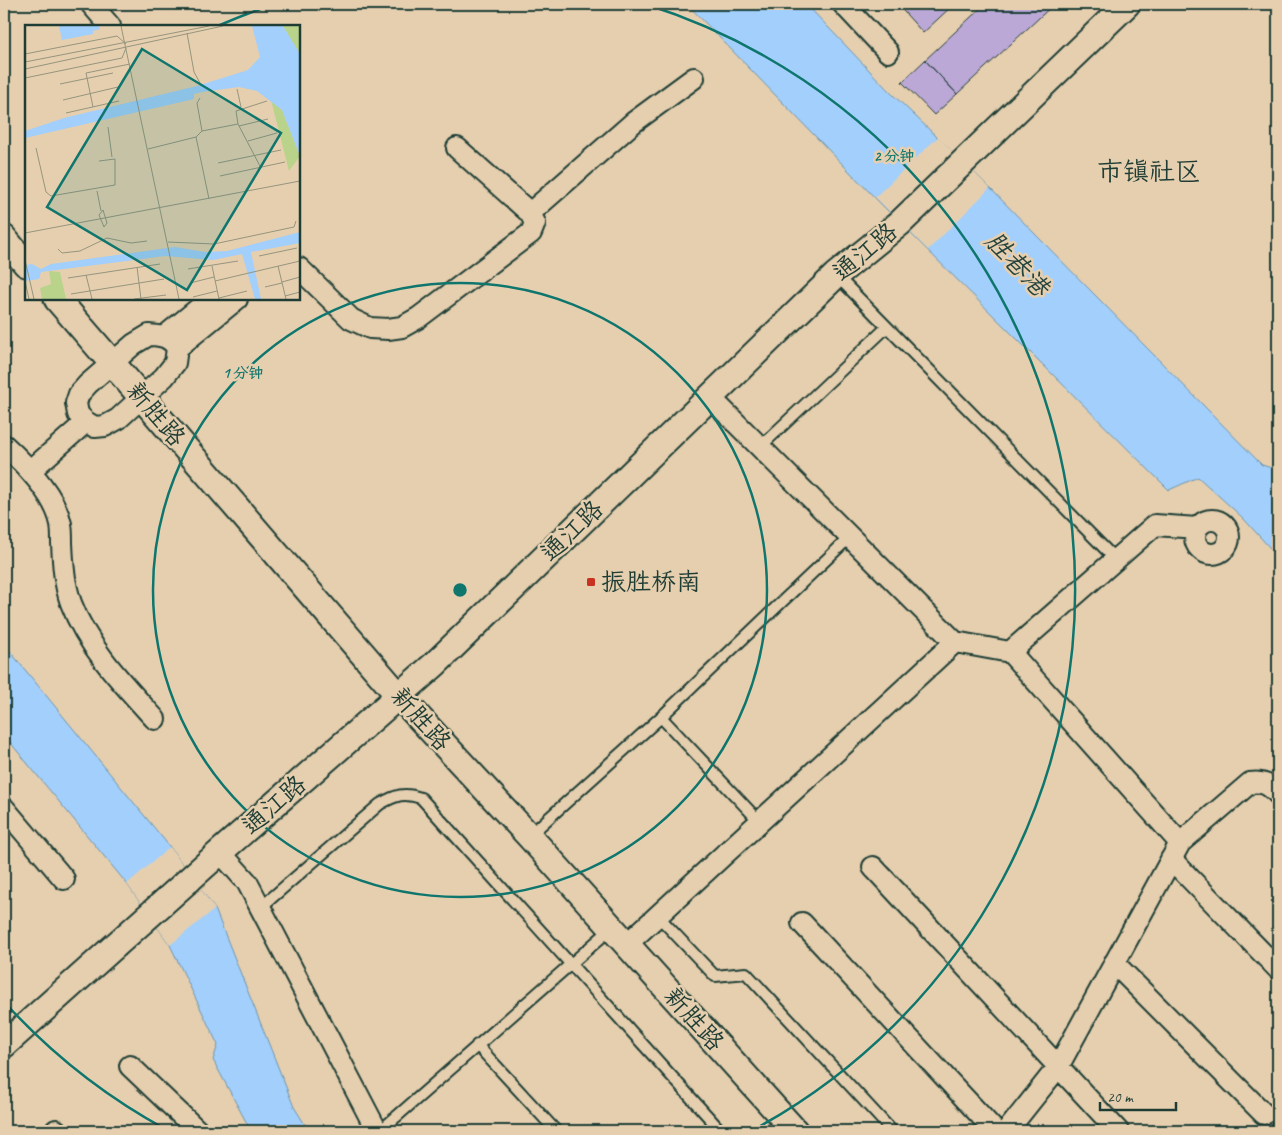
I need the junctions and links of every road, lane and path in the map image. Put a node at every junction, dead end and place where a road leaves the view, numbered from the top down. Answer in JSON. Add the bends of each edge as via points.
{"nodes":[{"id":1,"x":91,"y":4,"type":"edge"},
{"id":2,"x":842,"y":4,"type":"edge"},
{"id":3,"x":1127,"y":4,"type":"edge"},
{"id":4,"x":109,"y":25,"type":"edge"},
{"id":5,"x":888,"y":52,"type":"dead end"},
{"id":6,"x":694,"y":78,"type":"dead end"},
{"id":7,"x":457,"y":148,"type":"dead end"},
{"id":8,"x":530,"y":213,"type":"junction"},
{"id":9,"x":4,"y":238,"type":"edge"},
{"id":10,"x":25,"y":263,"type":"edge"},
{"id":11,"x":300,"y":269,"type":"edge"},
{"id":12,"x":836,"y":276,"type":"junction"},
{"id":13,"x":58,"y":300,"type":"edge"},
{"id":14,"x":209,"y":300,"type":"edge"},
{"id":15,"x":235,"y":300,"type":"edge"},
{"id":16,"x":887,"y":327,"type":"junction"},
{"id":17,"x":171,"y":342,"type":"junction"},
{"id":18,"x":113,"y":363,"type":"junction"},
{"id":19,"x":709,"y":396,"type":"junction"},
{"id":20,"x":142,"y":397,"type":"junction"},
{"id":21,"x":82,"y":418,"type":"junction"},
{"id":22,"x":4,"y":445,"type":"edge"},
{"id":23,"x":760,"y":447,"type":"junction"},
{"id":24,"x":26,"y":467,"type":"junction"},
{"id":25,"x":1197,"y":528,"type":"dead end"},
{"id":26,"x":850,"y":537,"type":"junction"},
{"id":27,"x":1115,"y":559,"type":"junction"},
{"id":28,"x":955,"y":642,"type":"junction"},
{"id":29,"x":1010,"y":652,"type":"junction"},
{"id":30,"x":399,"y":696,"type":"junction"},
{"id":31,"x":661,"y":717,"type":"junction"},
{"id":32,"x":155,"y":719,"type":"dead end"},
{"id":33,"x":1278,"y":794,"type":"edge"},
{"id":34,"x":4,"y":808,"type":"edge"},
{"id":35,"x":760,"y":822,"type":"junction"},
{"id":36,"x":529,"y":836,"type":"junction"},
{"id":37,"x":1176,"y":851,"type":"junction"},
{"id":38,"x":220,"y":852,"type":"junction"},
{"id":39,"x":873,"y":867,"type":"dead end"},
{"id":40,"x":64,"y":879,"type":"dead end"},
{"id":41,"x":260,"y":908,"type":"junction"},
{"id":42,"x":658,"y":916,"type":"junction"},
{"id":43,"x":802,"y":923,"type":"dead end"},
{"id":44,"x":619,"y":936,"type":"junction"},
{"id":45,"x":1114,"y":963,"type":"junction"},
{"id":46,"x":570,"y":964,"type":"junction"},
{"id":47,"x":1278,"y":968,"type":"edge"},
{"id":48,"x":478,"y":1045,"type":"junction"},
{"id":49,"x":4,"y":1046,"type":"edge"},
{"id":50,"x":130,"y":1066,"type":"dead end"},
{"id":51,"x":1058,"y":1067,"type":"junction"},
{"id":52,"x":1264,"y":1114,"type":"dead end"},
{"id":53,"x":198,"y":1131,"type":"edge"},
{"id":54,"x":378,"y":1131,"type":"edge"},
{"id":55,"x":556,"y":1131,"type":"edge"},
{"id":56,"x":721,"y":1131,"type":"edge"},
{"id":57,"x":795,"y":1131,"type":"edge"},
{"id":58,"x":892,"y":1131,"type":"edge"},
{"id":59,"x":995,"y":1131,"type":"edge"},
{"id":60,"x":1007,"y":1131,"type":"edge"},
{"id":61,"x":1118,"y":1131,"type":"edge"}],
"edges":[{"from":1,"to":4,"type":"street"},
{"from":2,"to":5,"type":"street"},
{"from":3,"to":12,"type":"street","name":"通江路","via":[[900,222]]},
{"from":6,"to":8,"type":"street","via":[[634,122]]},
{"from":7,"to":8,"type":"street"},
{"from":8,"to":11,"type":"street","via":[[535,224],[531,233],[402,327],[370,328],[351,319]]},
{"from":9,"to":10,"type":"street"},
{"from":12,"to":16,"type":"lane"},
{"from":12,"to":19,"type":"street","name":"通江路"},
{"from":13,"to":18,"type":"street","name":"新胜路"},
{"from":14,"to":17,"type":"street"},
{"from":15,"to":17,"type":"street"},
{"from":16,"to":23,"type":"lane"},
{"from":16,"to":27,"type":"lane"},
{"from":17,"to":18,"type":"street","via":[[149,335]]},
{"from":17,"to":20,"type":"street","via":[[175,363]]},
{"from":18,"to":20,"type":"street","name":"新胜路"},
{"from":18,"to":21,"type":"street","via":[[79,394],[76,403]]},
{"from":19,"to":23,"type":"street"},
{"from":19,"to":30,"type":"street","name":"通江路"},
{"from":20,"to":21,"type":"street","via":[[118,419],[105,426],[95,427]]},
{"from":20,"to":30,"type":"street","name":"新胜路"},
{"from":21,"to":24,"type":"street"},
{"from":22,"to":24,"type":"street"},
{"from":23,"to":26,"type":"street"},
{"from":24,"to":32,"type":"street","via":[[54,504],[61,524],[64,579],[71,604],[106,663]]},
{"from":25,"to":27,"type":"street","via":[[1155,525]]},
{"from":26,"to":28,"type":"street"},
{"from":26,"to":31,"type":"lane"},
{"from":27,"to":29,"type":"street"},
{"from":28,"to":29,"type":"street"},
{"from":28,"to":35,"type":"street"},
{"from":29,"to":37,"type":"street"},
{"from":30,"to":36,"type":"street","name":"新胜路"},
{"from":30,"to":38,"type":"street","name":"通江路"},
{"from":31,"to":35,"type":"lane"},
{"from":31,"to":36,"type":"lane"},
{"from":33,"to":37,"type":"street","via":[[1260,781],[1250,783]]},
{"from":34,"to":40,"type":"street"},
{"from":35,"to":42,"type":"street"},
{"from":36,"to":44,"type":"street","name":"新胜路"},
{"from":37,"to":45,"type":"street"},
{"from":37,"to":47,"type":"street"},
{"from":38,"to":41,"type":"street","via":[[247,882]]},
{"from":38,"to":49,"type":"street","name":"通江路"},
{"from":39,"to":51,"type":"street"},
{"from":41,"to":46,"type":"lane","via":[[380,804],[394,796],[409,794],[421,798]]},
{"from":41,"to":54,"type":"street"},
{"from":42,"to":44,"type":"street"},
{"from":42,"to":58,"type":"lane","via":[[715,976],[746,973]]},
{"from":43,"to":59,"type":"street"},
{"from":44,"to":46,"type":"lane"},
{"from":44,"to":57,"type":"street","name":"新胜路"},
{"from":45,"to":51,"type":"street"},
{"from":45,"to":52,"type":"street"},
{"from":46,"to":48,"type":"lane"},
{"from":46,"to":56,"type":"lane"},
{"from":48,"to":54,"type":"lane"},
{"from":48,"to":55,"type":"lane"},
{"from":50,"to":53,"type":"street"},
{"from":51,"to":60,"type":"street"},
{"from":51,"to":61,"type":"street"}]}
